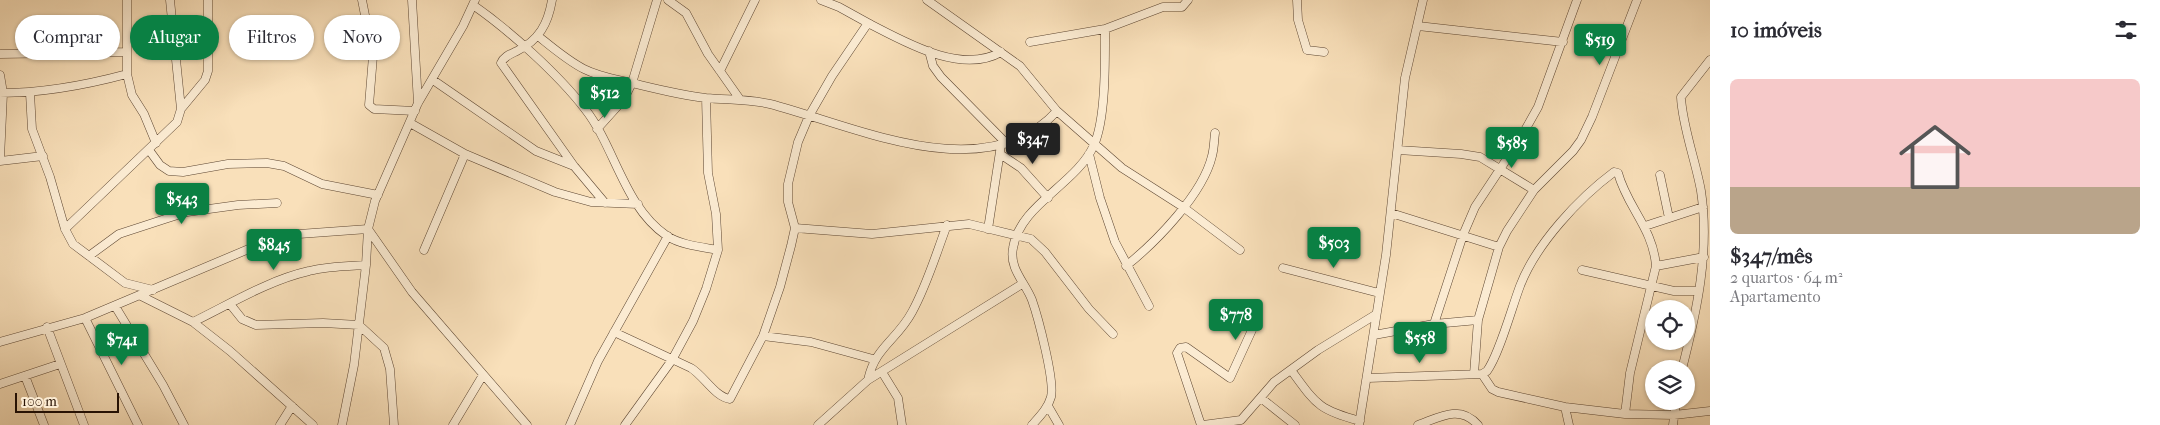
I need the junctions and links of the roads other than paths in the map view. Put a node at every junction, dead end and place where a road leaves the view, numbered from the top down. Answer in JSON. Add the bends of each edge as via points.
{"nodes":[{"id":1,"x":127,"y":0,"type":"edge"},
{"id":2,"x":170,"y":0,"type":"edge"},
{"id":3,"x":208,"y":0,"type":"edge"},
{"id":4,"x":362,"y":0,"type":"edge"},
{"id":5,"x":412,"y":0,"type":"edge"},
{"id":6,"x":552,"y":0,"type":"edge"},
{"id":7,"x":657,"y":0,"type":"edge"},
{"id":8,"x":668,"y":0,"type":"edge"},
{"id":9,"x":755,"y":0,"type":"edge"},
{"id":10,"x":821,"y":0,"type":"edge"},
{"id":11,"x":927,"y":0,"type":"edge"},
{"id":12,"x":1188,"y":0,"type":"edge"},
{"id":13,"x":1297,"y":0,"type":"edge"},
{"id":14,"x":1423,"y":0,"type":"edge"},
{"id":15,"x":1577,"y":0,"type":"edge"},
{"id":16,"x":1637,"y":0,"type":"edge"},
{"id":17,"x":474,"y":2,"type":"edge"},
{"id":18,"x":868,"y":24,"type":"junction"},
{"id":19,"x":1418,"y":26,"type":"junction"},
{"id":20,"x":1105,"y":28,"type":"junction"},
{"id":21,"x":538,"y":36,"type":"junction"},
{"id":22,"x":1030,"y":42,"type":"dead end"},
{"id":23,"x":1563,"y":42,"type":"junction"},
{"id":24,"x":525,"y":47,"type":"junction"},
{"id":25,"x":929,"y":51,"type":"junction"},
{"id":26,"x":128,"y":52,"type":"junction"},
{"id":27,"x":1001,"y":52,"type":"junction"},
{"id":28,"x":1324,"y":52,"type":"dead end"},
{"id":29,"x":0,"y":54,"type":"edge"},
{"id":30,"x":1710,"y":60,"type":"edge"},
{"id":31,"x":720,"y":71,"type":"junction"},
{"id":32,"x":127,"y":74,"type":"junction"},
{"id":33,"x":0,"y":75,"type":"edge"},
{"id":34,"x":433,"y":80,"type":"junction"},
{"id":35,"x":632,"y":83,"type":"junction"},
{"id":36,"x":1,"y":93,"type":"edge"},
{"id":37,"x":30,"y":93,"type":"junction"},
{"id":38,"x":706,"y":98,"type":"junction"},
{"id":39,"x":739,"y":98,"type":"junction"},
{"id":40,"x":417,"y":107,"type":"junction"},
{"id":41,"x":181,"y":109,"type":"junction"},
{"id":42,"x":1057,"y":111,"type":"junction"},
{"id":43,"x":809,"y":116,"type":"junction"},
{"id":44,"x":410,"y":123,"type":"junction"},
{"id":45,"x":597,"y":129,"type":"junction"},
{"id":46,"x":1214,"y":133,"type":"dead end"},
{"id":47,"x":156,"y":143,"type":"junction"},
{"id":48,"x":1004,"y":144,"type":"junction"},
{"id":49,"x":1095,"y":144,"type":"junction"},
{"id":50,"x":149,"y":150,"type":"junction"},
{"id":51,"x":1398,"y":150,"type":"junction"},
{"id":52,"x":464,"y":154,"type":"junction"},
{"id":53,"x":1000,"y":154,"type":"junction"},
{"id":54,"x":1089,"y":154,"type":"junction"},
{"id":55,"x":43,"y":156,"type":"junction"},
{"id":56,"x":0,"y":159,"type":"edge"},
{"id":57,"x":574,"y":166,"type":"junction"},
{"id":58,"x":1500,"y":167,"type":"junction"},
{"id":59,"x":1660,"y":175,"type":"dead end"},
{"id":60,"x":1534,"y":190,"type":"junction"},
{"id":61,"x":1701,"y":192,"type":"junction"},
{"id":62,"x":1710,"y":193,"type":"edge"},
{"id":63,"x":378,"y":195,"type":"junction"},
{"id":64,"x":1048,"y":198,"type":"junction"},
{"id":65,"x":277,"y":203,"type":"dead end"},
{"id":66,"x":605,"y":203,"type":"junction"},
{"id":67,"x":638,"y":204,"type":"junction"},
{"id":68,"x":1183,"y":207,"type":"junction"},
{"id":69,"x":1703,"y":207,"type":"junction"},
{"id":70,"x":1391,"y":213,"type":"junction"},
{"id":71,"x":1669,"y":218,"type":"junction"},
{"id":72,"x":947,"y":225,"type":"junction"},
{"id":73,"x":1646,"y":226,"type":"junction"},
{"id":74,"x":795,"y":228,"type":"junction"},
{"id":75,"x":64,"y":229,"type":"junction"},
{"id":76,"x":368,"y":229,"type":"junction"},
{"id":77,"x":988,"y":229,"type":"junction"},
{"id":78,"x":1463,"y":235,"type":"junction"},
{"id":79,"x":668,"y":236,"type":"junction"},
{"id":80,"x":1015,"y":236,"type":"junction"},
{"id":81,"x":1499,"y":247,"type":"junction"},
{"id":82,"x":424,"y":250,"type":"dead end"},
{"id":83,"x":718,"y":250,"type":"junction"},
{"id":84,"x":1240,"y":250,"type":"dead end"},
{"id":85,"x":89,"y":256,"type":"junction"},
{"id":86,"x":1704,"y":257,"type":"junction"},
{"id":87,"x":366,"y":265,"type":"junction"},
{"id":88,"x":1126,"y":266,"type":"junction"},
{"id":89,"x":1656,"y":266,"type":"junction"},
{"id":90,"x":1283,"y":268,"type":"dead end"},
{"id":91,"x":1582,"y":270,"type":"dead end"},
{"id":92,"x":1022,"y":284,"type":"junction"},
{"id":93,"x":1651,"y":287,"type":"junction"},
{"id":94,"x":152,"y":290,"type":"junction"},
{"id":95,"x":1699,"y":291,"type":"junction"},
{"id":96,"x":1379,"y":293,"type":"junction"},
{"id":97,"x":141,"y":296,"type":"junction"},
{"id":98,"x":230,"y":304,"type":"junction"},
{"id":99,"x":115,"y":306,"type":"junction"},
{"id":100,"x":1149,"y":306,"type":"dead end"},
{"id":101,"x":1376,"y":315,"type":"junction"},
{"id":102,"x":85,"y":318,"type":"junction"},
{"id":103,"x":1258,"y":319,"type":"dead end"},
{"id":104,"x":1478,"y":320,"type":"junction"},
{"id":105,"x":193,"y":322,"type":"junction"},
{"id":106,"x":1434,"y":324,"type":"junction"},
{"id":107,"x":359,"y":325,"type":"junction"},
{"id":108,"x":47,"y":327,"type":"junction"},
{"id":109,"x":614,"y":332,"type":"junction"},
{"id":110,"x":1113,"y":334,"type":"dead end"},
{"id":111,"x":1374,"y":335,"type":"junction"},
{"id":112,"x":763,"y":336,"type":"junction"},
{"id":113,"x":0,"y":342,"type":"edge"},
{"id":114,"x":672,"y":360,"type":"junction"},
{"id":115,"x":874,"y":360,"type":"junction"},
{"id":116,"x":1684,"y":360,"type":"edge"},
{"id":117,"x":60,"y":364,"type":"junction"},
{"id":118,"x":1291,"y":370,"type":"junction"},
{"id":119,"x":882,"y":372,"type":"junction"},
{"id":120,"x":1478,"y":374,"type":"junction"},
{"id":121,"x":483,"y":375,"type":"junction"},
{"id":122,"x":25,"y":376,"type":"junction"},
{"id":123,"x":1368,"y":378,"type":"junction"},
{"id":124,"x":868,"y":380,"type":"junction"},
{"id":125,"x":0,"y":384,"type":"edge"},
{"id":126,"x":1261,"y":398,"type":"junction"},
{"id":127,"x":292,"y":406,"type":"junction"},
{"id":128,"x":1048,"y":406,"type":"junction"},
{"id":129,"x":1565,"y":407,"type":"junction"},
{"id":130,"x":1675,"y":410,"type":"edge"},
{"id":131,"x":1710,"y":411,"type":"edge"},
{"id":132,"x":1625,"y":414,"type":"junction"},
{"id":133,"x":1674,"y":414,"type":"junction"},
{"id":134,"x":1238,"y":423,"type":"edge"},
{"id":135,"x":1360,"y":423,"type":"edge"},
{"id":136,"x":44,"y":425,"type":"edge"},
{"id":137,"x":84,"y":425,"type":"edge"},
{"id":138,"x":138,"y":425,"type":"edge"},
{"id":139,"x":184,"y":425,"type":"edge"},
{"id":140,"x":280,"y":425,"type":"edge"},
{"id":141,"x":313,"y":425,"type":"edge"},
{"id":142,"x":342,"y":425,"type":"edge"},
{"id":143,"x":394,"y":425,"type":"edge"},
{"id":144,"x":453,"y":425,"type":"edge"},
{"id":145,"x":527,"y":425,"type":"edge"},
{"id":146,"x":570,"y":425,"type":"edge"},
{"id":147,"x":625,"y":425,"type":"edge"},
{"id":148,"x":818,"y":425,"type":"edge"},
{"id":149,"x":902,"y":425,"type":"edge"},
{"id":150,"x":1032,"y":425,"type":"edge"},
{"id":151,"x":1059,"y":425,"type":"edge"},
{"id":152,"x":1202,"y":425,"type":"edge"},
{"id":153,"x":1295,"y":425,"type":"edge"},
{"id":154,"x":1418,"y":425,"type":"edge"},
{"id":155,"x":1478,"y":425,"type":"edge"},
{"id":156,"x":1569,"y":425,"type":"edge"},
{"id":157,"x":1673,"y":425,"type":"edge"}],
"edges":[{"from":1,"to":26,"type":"street"},
{"from":2,"to":41,"type":"street"},
{"from":3,"to":41,"type":"street","via":[[208,71],[205,80]]},
{"from":4,"to":40,"type":"street","via":[[373,56],[369,105],[374,109]]},
{"from":5,"to":40,"type":"street"},
{"from":6,"to":21,"type":"street","via":[[547,22]]},
{"from":7,"to":35,"type":"street"},
{"from":8,"to":31,"type":"street","via":[[686,13]]},
{"from":9,"to":31,"type":"street"},
{"from":10,"to":18,"type":"street"},
{"from":11,"to":27,"type":"street"},
{"from":12,"to":20,"type":"street","via":[[1182,7],[1156,8]]},
{"from":13,"to":28,"type":"street","via":[[1298,20],[1307,50]]},
{"from":14,"to":19,"type":"street"},
{"from":15,"to":23,"type":"street"},
{"from":16,"to":60,"type":"street","via":[[1581,140]]},
{"from":17,"to":24,"type":"street"},
{"from":17,"to":34,"type":"street"},
{"from":18,"to":25,"type":"street"},
{"from":18,"to":43,"type":"street"},
{"from":19,"to":23,"type":"street"},
{"from":19,"to":51,"type":"street","via":[[1406,66]]},
{"from":20,"to":22,"type":"street"},
{"from":20,"to":49,"type":"street","via":[[1104,88]]},
{"from":21,"to":24,"type":"street"},
{"from":21,"to":35,"type":"street","via":[[584,69]]},
{"from":23,"to":58,"type":"street","via":[[1538,107]]},
{"from":24,"to":45,"type":"street","via":[[576,98]]},
{"from":24,"to":57,"type":"street","via":[[501,62]]},
{"from":25,"to":27,"type":"street","via":[[957,60],[977,61]]},
{"from":25,"to":48,"type":"street","via":[[933,66],[941,77]]},
{"from":26,"to":29,"type":"street"},
{"from":26,"to":32,"type":"street"},
{"from":27,"to":42,"type":"street","via":[[1028,74]]},
{"from":30,"to":61,"type":"street","via":[[1680,98]]},
{"from":31,"to":39,"type":"street"},
{"from":32,"to":37,"type":"street"},
{"from":32,"to":47,"type":"street","via":[[132,95]]},
{"from":33,"to":36,"type":"street"},
{"from":34,"to":40,"type":"street"},
{"from":34,"to":57,"type":"street","via":[[536,151]]},
{"from":35,"to":38,"type":"street"},
{"from":35,"to":45,"type":"street","via":[[624,99]]},
{"from":36,"to":37,"type":"street"},
{"from":36,"to":56,"type":"street"},
{"from":37,"to":55,"type":"street","via":[[32,129]]},
{"from":38,"to":39,"type":"street"},
{"from":38,"to":83,"type":"street","via":[[708,173],[716,214]]},
{"from":39,"to":43,"type":"street"},
{"from":40,"to":44,"type":"street"},
{"from":41,"to":47,"type":"street","via":[[174,127]]},
{"from":42,"to":48,"type":"street","via":[[1037,130]]},
{"from":42,"to":49,"type":"street"},
{"from":43,"to":48,"type":"street","via":[[928,147],[973,148]]},
{"from":43,"to":74,"type":"street","via":[[792,159],[788,184],[788,202]]},
{"from":44,"to":52,"type":"street"},
{"from":44,"to":63,"type":"street"},
{"from":45,"to":67,"type":"street"},
{"from":46,"to":68,"type":"street","via":[[1212,158]]},
{"from":47,"to":50,"type":"street"},
{"from":48,"to":53,"type":"street"},
{"from":49,"to":54,"type":"street"},
{"from":49,"to":68,"type":"street","via":[[1137,179]]},
{"from":50,"to":63,"type":"street","via":[[169,171],[267,163],[284,166],[322,184]]},
{"from":50,"to":75,"type":"street"},
{"from":51,"to":58,"type":"street","via":[[1461,154]]},
{"from":51,"to":70,"type":"street"},
{"from":52,"to":66,"type":"street","via":[[555,192]]},
{"from":52,"to":82,"type":"street"},
{"from":53,"to":64,"type":"street","via":[[1021,168]]},
{"from":53,"to":77,"type":"street"},
{"from":54,"to":64,"type":"street"},
{"from":54,"to":88,"type":"street","via":[[1106,217]]},
{"from":55,"to":56,"type":"street"},
{"from":55,"to":75,"type":"street"},
{"from":57,"to":66,"type":"street"},
{"from":58,"to":60,"type":"street"},
{"from":58,"to":78,"type":"street","via":[[1475,207]]},
{"from":59,"to":71,"type":"street"},
{"from":60,"to":81,"type":"street"},
{"from":61,"to":62,"type":"street"},
{"from":61,"to":69,"type":"street"},
{"from":63,"to":76,"type":"street"},
{"from":64,"to":80,"type":"street"},
{"from":65,"to":85,"type":"street","via":[[238,205],[172,216],[118,234]]},
{"from":66,"to":67,"type":"street"},
{"from":67,"to":79,"type":"street"},
{"from":68,"to":84,"type":"street"},
{"from":68,"to":88,"type":"street"},
{"from":69,"to":71,"type":"street"},
{"from":69,"to":86,"type":"street"},
{"from":70,"to":78,"type":"street"},
{"from":70,"to":96,"type":"street"},
{"from":71,"to":73,"type":"street"},
{"from":72,"to":74,"type":"street","via":[[872,234]]},
{"from":72,"to":77,"type":"street","via":[[969,224]]},
{"from":72,"to":115,"type":"street","via":[[913,311]]},
{"from":73,"to":89,"type":"street","via":[[1655,248]]},
{"from":73,"to":120,"type":"street","via":[[1623,191],[1618,173],[1614,172],[1576,205],[1552,232],[1521,282],[1490,367]]},
{"from":74,"to":112,"type":"street"},
{"from":75,"to":85,"type":"street","via":[[73,244]]},
{"from":76,"to":87,"type":"street"},
{"from":76,"to":94,"type":"street","via":[[299,234],[270,240]]},
{"from":76,"to":121,"type":"street","via":[[412,292]]},
{"from":77,"to":80,"type":"street"},
{"from":78,"to":81,"type":"street"},
{"from":78,"to":106,"type":"street"},
{"from":79,"to":83,"type":"street"},
{"from":79,"to":109,"type":"street"},
{"from":80,"to":92,"type":"street","via":[[1013,264]]},
{"from":80,"to":110,"type":"street","via":[[1031,240],[1046,252],[1078,296]]},
{"from":81,"to":104,"type":"street"},
{"from":83,"to":114,"type":"street","via":[[706,290]]},
{"from":85,"to":94,"type":"street","via":[[125,282]]},
{"from":86,"to":89,"type":"street"},
{"from":86,"to":95,"type":"street"},
{"from":87,"to":98,"type":"street","via":[[308,271],[280,280]]},
{"from":87,"to":107,"type":"street"},
{"from":88,"to":100,"type":"street"},
{"from":89,"to":93,"type":"street"},
{"from":90,"to":96,"type":"street"},
{"from":91,"to":93,"type":"street"},
{"from":92,"to":119,"type":"street"},
{"from":92,"to":128,"type":"street","via":[[1032,301],[1051,378]]},
{"from":93,"to":95,"type":"street"},
{"from":93,"to":132,"type":"street","via":[[1630,373]]},
{"from":94,"to":97,"type":"street"},
{"from":95,"to":116,"type":"street"},
{"from":96,"to":101,"type":"street"},
{"from":97,"to":99,"type":"street"},
{"from":97,"to":105,"type":"street"},
{"from":98,"to":105,"type":"street"},
{"from":98,"to":107,"type":"street","via":[[242,319],[256,325]]},
{"from":99,"to":102,"type":"street"},
{"from":99,"to":139,"type":"street"},
{"from":101,"to":111,"type":"street"},
{"from":101,"to":118,"type":"street"},
{"from":102,"to":108,"type":"street"},
{"from":102,"to":138,"type":"street"},
{"from":103,"to":152,"type":"street","via":[[1230,378],[1186,347],[1177,353]]},
{"from":104,"to":106,"type":"street"},
{"from":104,"to":120,"type":"street"},
{"from":105,"to":127,"type":"street"},
{"from":106,"to":111,"type":"street"},
{"from":107,"to":142,"type":"street"},
{"from":107,"to":143,"type":"street","via":[[384,348],[390,369]]},
{"from":108,"to":113,"type":"street"},
{"from":108,"to":117,"type":"street"},
{"from":109,"to":114,"type":"street"},
{"from":109,"to":146,"type":"street"},
{"from":111,"to":123,"type":"street"},
{"from":112,"to":114,"type":"street","via":[[730,399],[698,372]]},
{"from":112,"to":115,"type":"street","via":[[810,342]]},
{"from":114,"to":147,"type":"street"},
{"from":115,"to":124,"type":"street"},
{"from":117,"to":122,"type":"street"},
{"from":117,"to":137,"type":"street"},
{"from":118,"to":126,"type":"street","via":[[1274,382]]},
{"from":118,"to":135,"type":"street","via":[[1327,412]]},
{"from":119,"to":124,"type":"street"},
{"from":119,"to":149,"type":"street","via":[[898,398]]},
{"from":120,"to":123,"type":"street"},
{"from":120,"to":129,"type":"street","via":[[1498,392]]},
{"from":121,"to":144,"type":"street"},
{"from":121,"to":145,"type":"street"},
{"from":122,"to":125,"type":"street"},
{"from":122,"to":136,"type":"street"},
{"from":123,"to":135,"type":"street"},
{"from":124,"to":148,"type":"street"},
{"from":126,"to":134,"type":"street"},
{"from":126,"to":153,"type":"street"},
{"from":127,"to":140,"type":"street"},
{"from":127,"to":141,"type":"street"},
{"from":128,"to":150,"type":"street"},
{"from":128,"to":151,"type":"street"},
{"from":129,"to":132,"type":"street"},
{"from":129,"to":156,"type":"street"},
{"from":130,"to":133,"type":"street"},
{"from":131,"to":133,"type":"street"},
{"from":132,"to":133,"type":"street"},
{"from":133,"to":157,"type":"street"},
{"from":134,"to":152,"type":"street"},
{"from":154,"to":155,"type":"street","via":[[1451,412],[1458,412]]}]}
